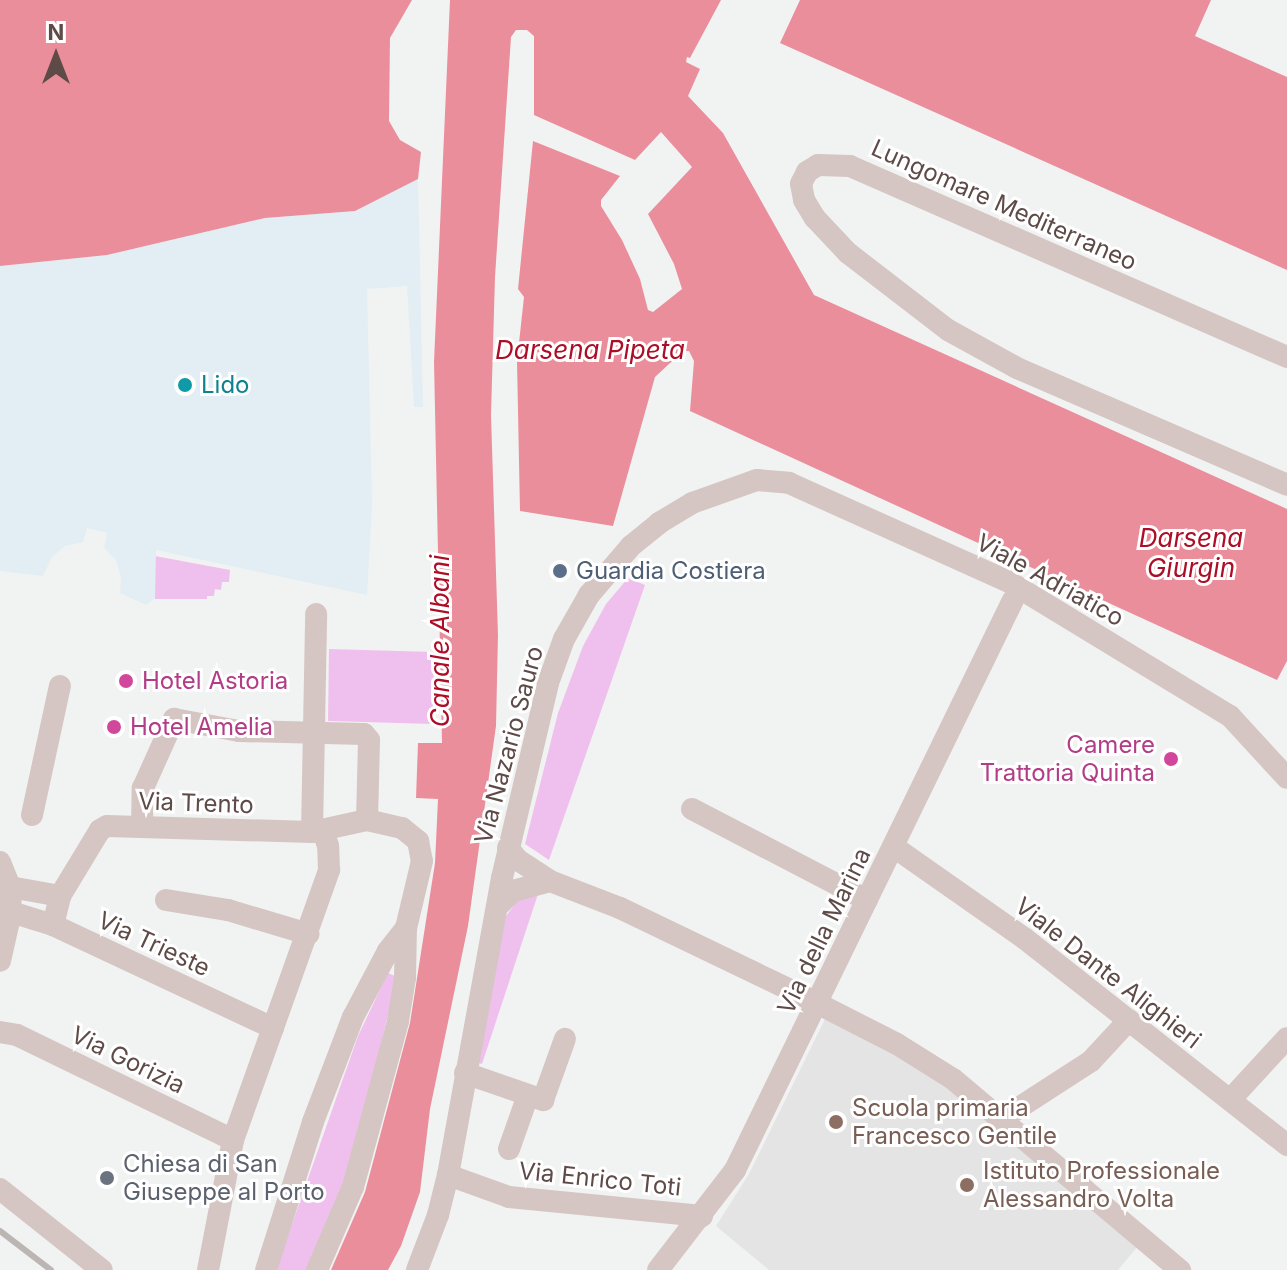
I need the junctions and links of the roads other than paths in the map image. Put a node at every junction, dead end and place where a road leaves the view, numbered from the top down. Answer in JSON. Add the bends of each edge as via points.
{"nodes":[{"id":1,"x":1287,"y":357,"type":"edge"},
{"id":2,"x":757,"y":480,"type":"joint"},
{"id":3,"x":1287,"y":485,"type":"edge"},
{"id":4,"x":1013,"y":600,"type":"dead end"},
{"id":5,"x":316,"y":614,"type":"dead end"},
{"id":6,"x":60,"y":686,"type":"dead end"},
{"id":7,"x":314,"y":732,"type":"junction"},
{"id":8,"x":1287,"y":778,"type":"edge"},
{"id":9,"x":692,"y":809,"type":"dead end"},
{"id":10,"x":32,"y":815,"type":"dead end"},
{"id":11,"x":367,"y":820,"type":"junction"},
{"id":12,"x":142,"y":827,"type":"junction"},
{"id":13,"x":318,"y":832,"type":"junction"},
{"id":14,"x":894,"y":847,"type":"junction"},
{"id":15,"x":508,"y":848,"type":"junction"},
{"id":16,"x":0,"y":862,"type":"edge"},
{"id":17,"x":550,"y":881,"type":"junction"},
{"id":18,"x":10,"y":887,"type":"junction"},
{"id":19,"x":60,"y":896,"type":"junction"},
{"id":20,"x":166,"y":900,"type":"dead end"},
{"id":21,"x":867,"y":900,"type":"junction"},
{"id":22,"x":499,"y":905,"type":"junction"},
{"id":23,"x":11,"y":912,"type":"junction"},
{"id":24,"x":53,"y":925,"type":"junction"},
{"id":25,"x":406,"y":928,"type":"junction"},
{"id":26,"x":308,"y":934,"type":"junction"},
{"id":27,"x":0,"y":961,"type":"edge"},
{"id":28,"x":817,"y":1003,"type":"junction"},
{"id":29,"x":1129,"y":1020,"type":"junction"},
{"id":30,"x":273,"y":1028,"type":"junction"},
{"id":31,"x":0,"y":1032,"type":"edge"},
{"id":32,"x":1287,"y":1038,"type":"edge"},
{"id":33,"x":565,"y":1039,"type":"dead end"},
{"id":34,"x":465,"y":1073,"type":"junction"},
{"id":35,"x":528,"y":1095,"type":"junction"},
{"id":36,"x":1230,"y":1100,"type":"junction"},
{"id":37,"x":1003,"y":1118,"type":"junction"},
{"id":38,"x":233,"y":1140,"type":"junction"},
{"id":39,"x":1287,"y":1145,"type":"edge"},
{"id":40,"x":509,"y":1149,"type":"dead end"},
{"id":41,"x":448,"y":1175,"type":"junction"},
{"id":42,"x":0,"y":1189,"type":"edge"},
{"id":43,"x":702,"y":1216,"type":"junction"},
{"id":44,"x":102,"y":1270,"type":"edge"},
{"id":45,"x":208,"y":1270,"type":"edge"},
{"id":46,"x":266,"y":1270,"type":"edge"},
{"id":47,"x":317,"y":1270,"type":"edge"},
{"id":48,"x":417,"y":1270,"type":"edge"},
{"id":49,"x":658,"y":1270,"type":"edge"},
{"id":50,"x":1180,"y":1270,"type":"edge"}],
"edges":[{"from":1,"to":3,"type":"street","name":"Lungomare Mediterraneo","via":[[850,166],[818,165],[801,184],[815,218],[848,253],[948,330],[1017,368]]},
{"from":2,"to":8,"type":"street","name":"Viale Adriatico","via":[[789,483],[1029,593],[1230,716]]},
{"from":2,"to":15,"type":"street","name":"Via Nazario Sauro","via":[[712,494],[659,523],[624,553],[589,595],[564,639],[548,683]]},
{"from":4,"to":14,"type":"street","name":"Via della Marina"},
{"from":5,"to":7,"type":"street"},
{"from":6,"to":10,"type":"street"},
{"from":7,"to":11,"type":"street","via":[[360,732],[369,740]]},
{"from":7,"to":12,"type":"street","via":[[239,731],[174,719],[143,788]]},
{"from":7,"to":13,"type":"street"},
{"from":9,"to":21,"type":"street"},
{"from":11,"to":13,"type":"street","name":"Via Trento"},
{"from":11,"to":25,"type":"street","via":[[402,828],[418,841],[422,861]]},
{"from":12,"to":13,"type":"street","name":"Via Trento"},
{"from":12,"to":19,"type":"street","name":"Via Trento","via":[[100,830]]},
{"from":13,"to":26,"type":"street","via":[[329,870]]},
{"from":14,"to":21,"type":"street","name":"Via della Marina"},
{"from":14,"to":29,"type":"street","name":"Viale Dante Alighieri"},
{"from":15,"to":17,"type":"street"},
{"from":15,"to":22,"type":"street","name":"Via Nazario Sauro"},
{"from":16,"to":18,"type":"street"},
{"from":17,"to":22,"type":"street","via":[[513,891]]},
{"from":17,"to":28,"type":"street","via":[[620,908]]},
{"from":18,"to":19,"type":"street"},
{"from":18,"to":23,"type":"street"},
{"from":19,"to":24,"type":"street","name":"Via Trento"},
{"from":20,"to":26,"type":"street","via":[[228,910]]},
{"from":21,"to":28,"type":"street","name":"Via della Marina"},
{"from":22,"to":34,"type":"street","name":"Via Nazario Sauro"},
{"from":23,"to":24,"type":"street","name":"Via Trieste"},
{"from":23,"to":27,"type":"street"},
{"from":24,"to":30,"type":"street","name":"Via Trieste"},
{"from":25,"to":46,"type":"street","via":[[353,1017]]},
{"from":25,"to":47,"type":"street","via":[[398,1021],[353,1187]]},
{"from":26,"to":30,"type":"street"},
{"from":28,"to":37,"type":"street","via":[[942,1072]]},
{"from":28,"to":43,"type":"street","name":"Via della Marina","via":[[735,1170]]},
{"from":29,"to":36,"type":"street","name":"Viale Dante Alighieri"},
{"from":29,"to":37,"type":"street","via":[[1091,1061]]},
{"from":30,"to":38,"type":"street"},
{"from":31,"to":38,"type":"street","name":"Via Gorizia","via":[[17,1035]]},
{"from":32,"to":36,"type":"street"},
{"from":33,"to":35,"type":"street","via":[[543,1100]]},
{"from":34,"to":35,"type":"street"},
{"from":34,"to":41,"type":"street","name":"Via Nazario Sauro"},
{"from":35,"to":40,"type":"street"},
{"from":36,"to":39,"type":"street","name":"Viale Dante Alighieri"},
{"from":37,"to":50,"type":"street"},
{"from":38,"to":45,"type":"street"},
{"from":41,"to":43,"type":"street","name":"Via Enrico Toti","via":[[509,1197]]},
{"from":41,"to":48,"type":"street","name":"Via Nazario Sauro"},
{"from":42,"to":44,"type":"street"},
{"from":43,"to":49,"type":"street","name":"Via della Marina"}]}
